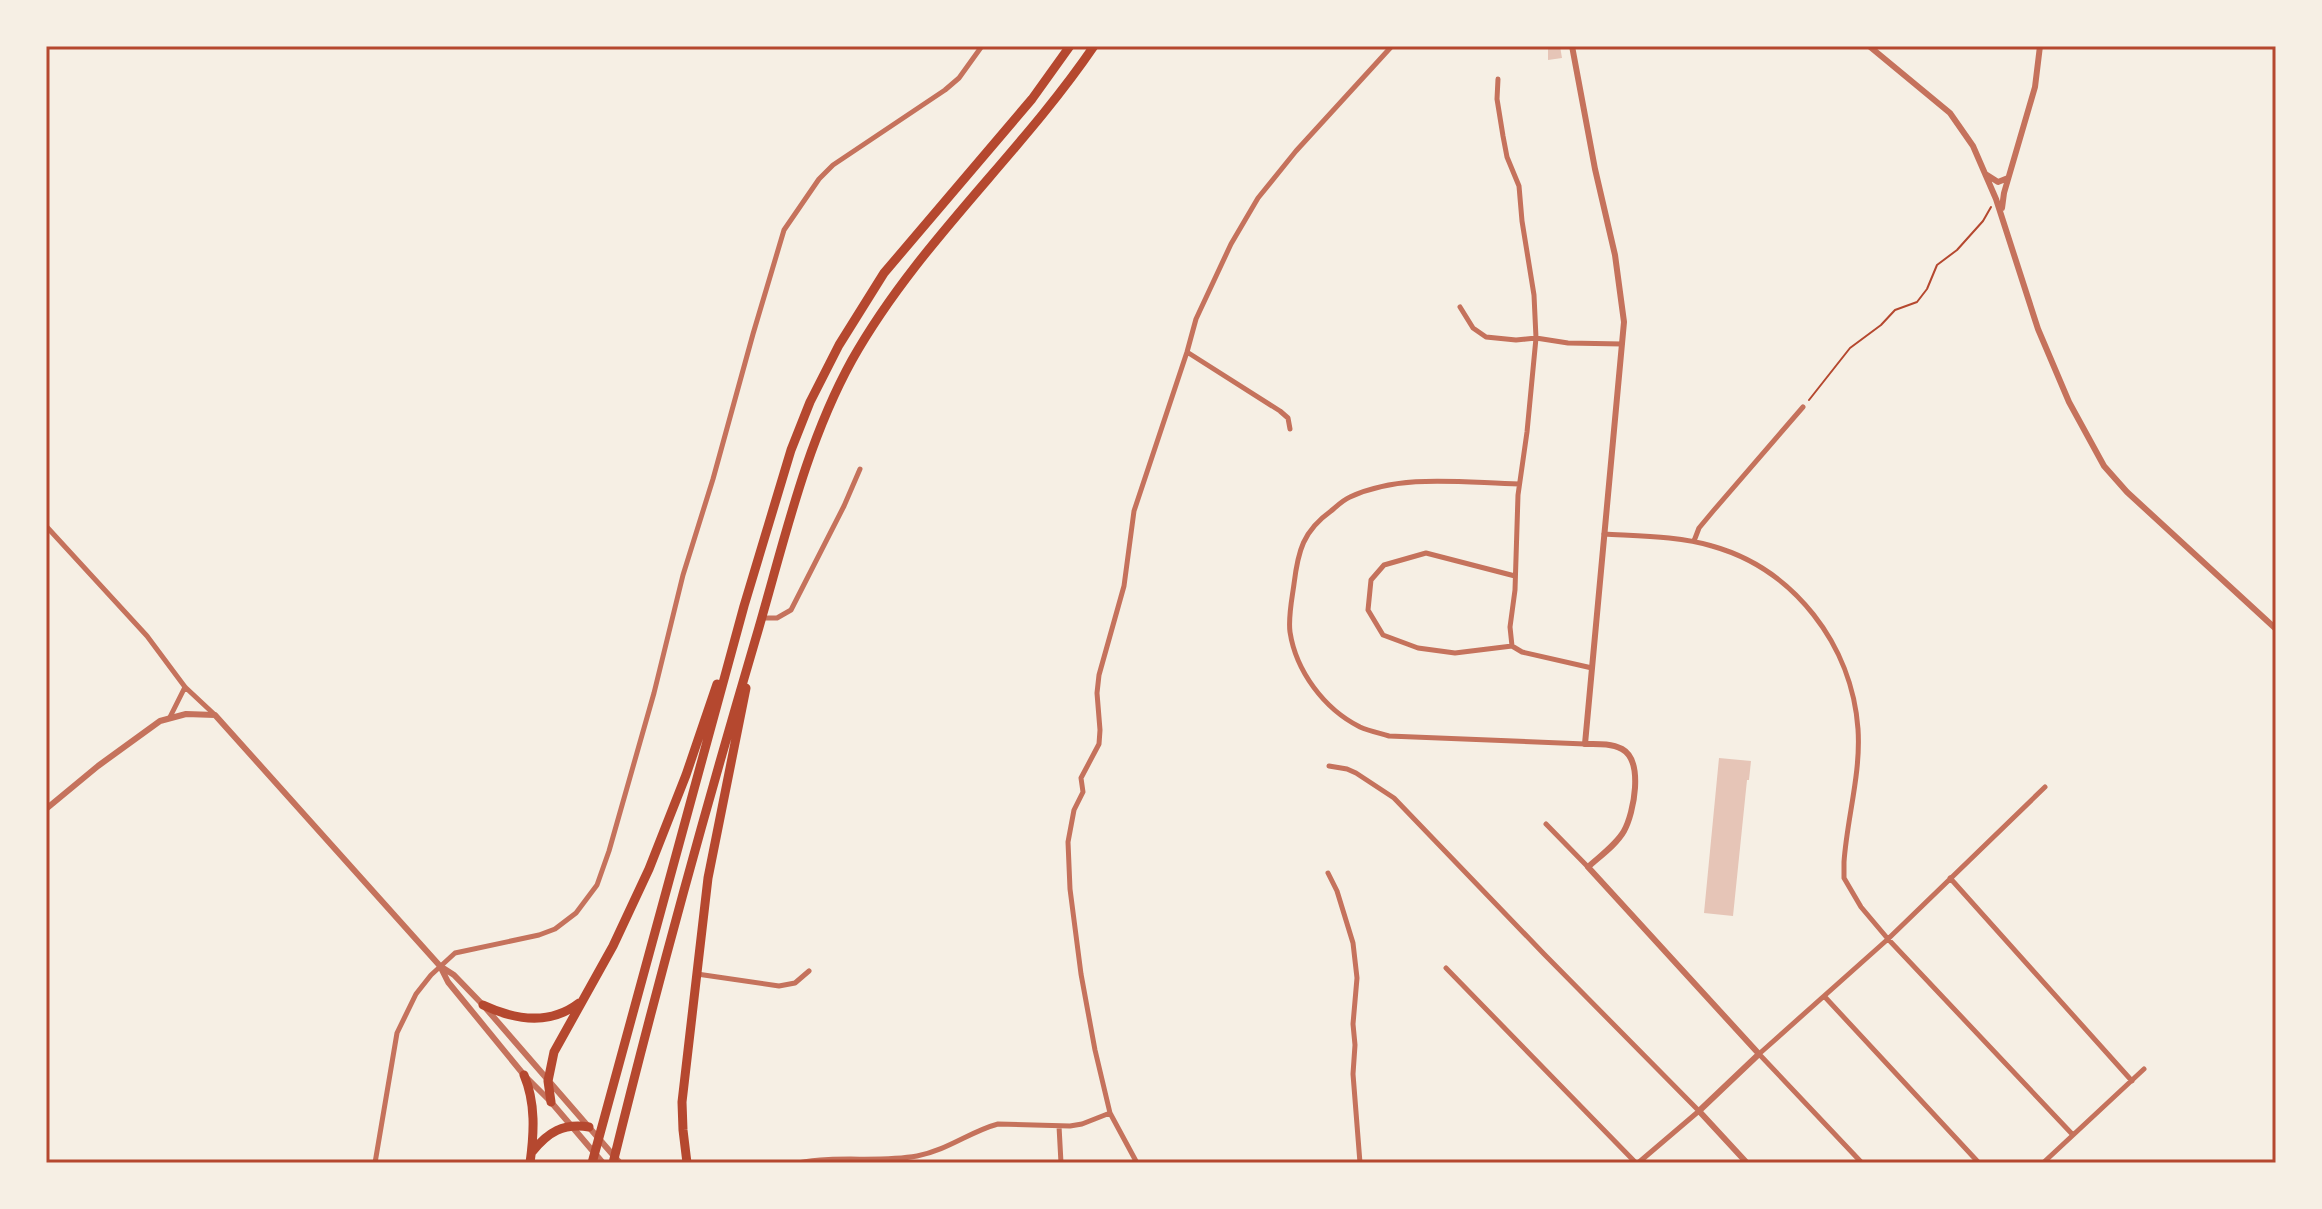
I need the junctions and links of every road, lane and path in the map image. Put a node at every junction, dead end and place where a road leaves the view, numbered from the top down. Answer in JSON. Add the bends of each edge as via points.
{"nodes":[{"id":1,"x":982,"y":46,"type":"edge"},
{"id":2,"x":1070,"y":46,"type":"edge"},
{"id":3,"x":1094,"y":46,"type":"edge"},
{"id":4,"x":1392,"y":46,"type":"edge"},
{"id":5,"x":1572,"y":46,"type":"edge"},
{"id":6,"x":1869,"y":46,"type":"edge"},
{"id":7,"x":2040,"y":46,"type":"edge"},
{"id":8,"x":1498,"y":79,"type":"dead end"},
{"id":9,"x":1985,"y":172,"type":"junction"},
{"id":10,"x":2011,"y":174,"type":"junction"},
{"id":11,"x":1996,"y":199,"type":"junction"},
{"id":12,"x":2002,"y":216,"type":"junction"},
{"id":13,"x":1460,"y":307,"type":"dead end"},
{"id":14,"x":1536,"y":338,"type":"junction"},
{"id":15,"x":1622,"y":344,"type":"junction"},
{"id":16,"x":1187,"y":352,"type":"junction"},
{"id":17,"x":1803,"y":407,"type":"joint"},
{"id":18,"x":1290,"y":429,"type":"dead end"},
{"id":19,"x":860,"y":469,"type":"dead end"},
{"id":20,"x":1519,"y":484,"type":"junction"},
{"id":21,"x":46,"y":526,"type":"edge"},
{"id":22,"x":1604,"y":534,"type":"junction"},
{"id":23,"x":1694,"y":541,"type":"junction"},
{"id":24,"x":1515,"y":576,"type":"junction"},
{"id":25,"x":744,"y":606,"type":"junction"},
{"id":26,"x":762,"y":619,"type":"junction"},
{"id":27,"x":2276,"y":629,"type":"edge"},
{"id":28,"x":1512,"y":646,"type":"junction"},
{"id":29,"x":749,"y":660,"type":"junction"},
{"id":30,"x":1592,"y":668,"type":"junction"},
{"id":31,"x":185,"y":687,"type":"junction"},
{"id":32,"x":215,"y":715,"type":"junction"},
{"id":33,"x":170,"y":717,"type":"junction"},
{"id":34,"x":1585,"y":744,"type":"junction"},
{"id":35,"x":1329,"y":766,"type":"dead end"},
{"id":36,"x":2045,"y":787,"type":"dead end"},
{"id":37,"x":46,"y":809,"type":"edge"},
{"id":38,"x":1546,"y":824,"type":"dead end"},
{"id":39,"x":1588,"y":867,"type":"junction"},
{"id":40,"x":1328,"y":873,"type":"dead end"},
{"id":41,"x":1950,"y":878,"type":"junction"},
{"id":42,"x":1888,"y":939,"type":"junction"},
{"id":43,"x":440,"y":966,"type":"junction"},
{"id":44,"x":1446,"y":968,"type":"dead end"},
{"id":45,"x":809,"y":971,"type":"dead end"},
{"id":46,"x":696,"y":974,"type":"junction"},
{"id":47,"x":1824,"y":996,"type":"junction"},
{"id":48,"x":582,"y":1001,"type":"junction"},
{"id":49,"x":483,"y":1005,"type":"junction"},
{"id":50,"x":1757,"y":1051,"type":"junction"},
{"id":51,"x":2144,"y":1069,"type":"dead end"},
{"id":52,"x":524,"y":1075,"type":"junction"},
{"id":53,"x":548,"y":1081,"type":"junction"},
{"id":54,"x":2132,"y":1081,"type":"junction"},
{"id":55,"x":551,"y":1102,"type":"junction"},
{"id":56,"x":1699,"y":1111,"type":"junction"},
{"id":57,"x":1110,"y":1113,"type":"junction"},
{"id":58,"x":571,"y":1125,"type":"junction"},
{"id":59,"x":1059,"y":1126,"type":"junction"},
{"id":60,"x":590,"y":1128,"type":"junction"},
{"id":61,"x":2073,"y":1135,"type":"junction"},
{"id":62,"x":531,"y":1158,"type":"edge"},
{"id":63,"x":375,"y":1163,"type":"edge"},
{"id":64,"x":592,"y":1163,"type":"edge"},
{"id":65,"x":603,"y":1163,"type":"edge"},
{"id":66,"x":613,"y":1163,"type":"edge"},
{"id":67,"x":620,"y":1163,"type":"edge"},
{"id":68,"x":687,"y":1163,"type":"edge"},
{"id":69,"x":798,"y":1163,"type":"edge"},
{"id":70,"x":1061,"y":1163,"type":"edge"},
{"id":71,"x":1137,"y":1163,"type":"edge"},
{"id":72,"x":1360,"y":1163,"type":"edge"},
{"id":73,"x":1637,"y":1163,"type":"edge"},
{"id":74,"x":1747,"y":1163,"type":"edge"},
{"id":75,"x":1862,"y":1163,"type":"edge"},
{"id":76,"x":1979,"y":1163,"type":"edge"},
{"id":77,"x":2043,"y":1163,"type":"edge"}],
"edges":[{"from":1,"to":43,"type":"street","via":[[945,90],[833,165],[784,230],[609,851],[593,892],[555,929],[464,950]]},
{"from":2,"to":25,"type":"highway","via":[[1032,99],[884,273],[839,345],[798,430]]},
{"from":3,"to":26,"type":"highway","via":[[1056,99],[932,243],[872,325],[819,432]]},
{"from":4,"to":16,"type":"street","via":[[1258,198],[1196,319]]},
{"from":5,"to":15,"type":"street","via":[[1619,281]]},
{"from":6,"to":9,"type":"street","via":[[1950,113]]},
{"from":7,"to":10,"type":"street"},
{"from":8,"to":14,"type":"street","via":[[1507,157],[1519,186]]},
{"from":9,"to":10,"type":"street","via":[[1998,182]]},
{"from":9,"to":11,"type":"street"},
{"from":10,"to":12,"type":"street"},
{"from":11,"to":12,"type":"street"},
{"from":11,"to":17,"type":"path","via":[[1983,221],[1937,265],[1917,302],[1895,310],[1850,348]]},
{"from":12,"to":27,"type":"street","via":[[2049,355],[2104,466]]},
{"from":13,"to":14,"type":"street","via":[[1486,337]]},
{"from":14,"to":15,"type":"street"},
{"from":14,"to":20,"type":"street"},
{"from":15,"to":22,"type":"street"},
{"from":16,"to":18,"type":"street","via":[[1280,411]]},
{"from":16,"to":57,"type":"street","via":[[1134,511],[1124,586],[1099,675],[1099,744],[1081,778],[1083,792],[1068,842],[1081,974]]},
{"from":17,"to":23,"type":"street","via":[[1699,528]]},
{"from":19,"to":26,"type":"street","via":[[791,610]]},
{"from":20,"to":24,"type":"street"},
{"from":20,"to":34,"type":"street","via":[[1412,482],[1378,487],[1336,507],[1307,533],[1297,559],[1290,630],[1295,653],[1321,697],[1345,718],[1375,732]]},
{"from":21,"to":31,"type":"street","via":[[147,636]]},
{"from":22,"to":23,"type":"street"},
{"from":22,"to":30,"type":"street"},
{"from":23,"to":42,"type":"street","via":[[1755,562],[1773,574],[1833,642],[1850,685],[1858,729],[1844,878]]},
{"from":24,"to":28,"type":"street"},
{"from":24,"to":28,"type":"street","via":[[1426,553],[1384,565],[1371,580],[1368,610],[1383,635],[1418,648],[1455,653]]},
{"from":25,"to":48,"type":"highway","via":[[657,849]]},
{"from":25,"to":64,"type":"highway"},
{"from":26,"to":29,"type":"highway"},
{"from":28,"to":30,"type":"street"},
{"from":29,"to":46,"type":"highway","via":[[708,878]]},
{"from":29,"to":66,"type":"highway"},
{"from":30,"to":34,"type":"street"},
{"from":31,"to":32,"type":"street"},
{"from":31,"to":33,"type":"street"},
{"from":32,"to":33,"type":"street"},
{"from":32,"to":43,"type":"street"},
{"from":33,"to":37,"type":"street"},
{"from":34,"to":39,"type":"street","via":[[1625,751],[1636,780],[1624,832]]},
{"from":35,"to":56,"type":"street","via":[[1356,773],[1394,798]]},
{"from":36,"to":41,"type":"street"},
{"from":38,"to":39,"type":"street"},
{"from":39,"to":50,"type":"street"},
{"from":40,"to":72,"type":"street","via":[[1355,961],[1353,1074]]},
{"from":41,"to":42,"type":"street"},
{"from":41,"to":54,"type":"street"},
{"from":42,"to":47,"type":"street"},
{"from":42,"to":61,"type":"street"},
{"from":43,"to":49,"type":"street"},
{"from":43,"to":52,"type":"street"},
{"from":43,"to":63,"type":"street","via":[[416,994],[397,1033]]},
{"from":44,"to":73,"type":"street"},
{"from":45,"to":46,"type":"street","via":[[795,983],[779,986]]},
{"from":46,"to":68,"type":"highway","via":[[682,1102]]},
{"from":47,"to":50,"type":"street"},
{"from":47,"to":76,"type":"street"},
{"from":48,"to":49,"type":"highway","via":[[556,1015],[527,1019]]},
{"from":48,"to":53,"type":"highway","via":[[554,1052]]},
{"from":49,"to":53,"type":"street"},
{"from":50,"to":56,"type":"street"},
{"from":50,"to":75,"type":"street"},
{"from":51,"to":54,"type":"street"},
{"from":52,"to":55,"type":"street"},
{"from":52,"to":62,"type":"highway","via":[[533,1108]]},
{"from":53,"to":55,"type":"highway"},
{"from":53,"to":60,"type":"street"},
{"from":54,"to":61,"type":"street"},
{"from":55,"to":58,"type":"street"},
{"from":56,"to":73,"type":"street"},
{"from":56,"to":74,"type":"street"},
{"from":57,"to":59,"type":"street"},
{"from":57,"to":71,"type":"street"},
{"from":58,"to":60,"type":"highway"},
{"from":58,"to":62,"type":"highway","via":[[540,1143]]},
{"from":58,"to":65,"type":"street"},
{"from":59,"to":69,"type":"street","via":[[998,1124],[917,1156]]},
{"from":59,"to":70,"type":"street"},
{"from":60,"to":67,"type":"street"},
{"from":61,"to":77,"type":"street"}]}
